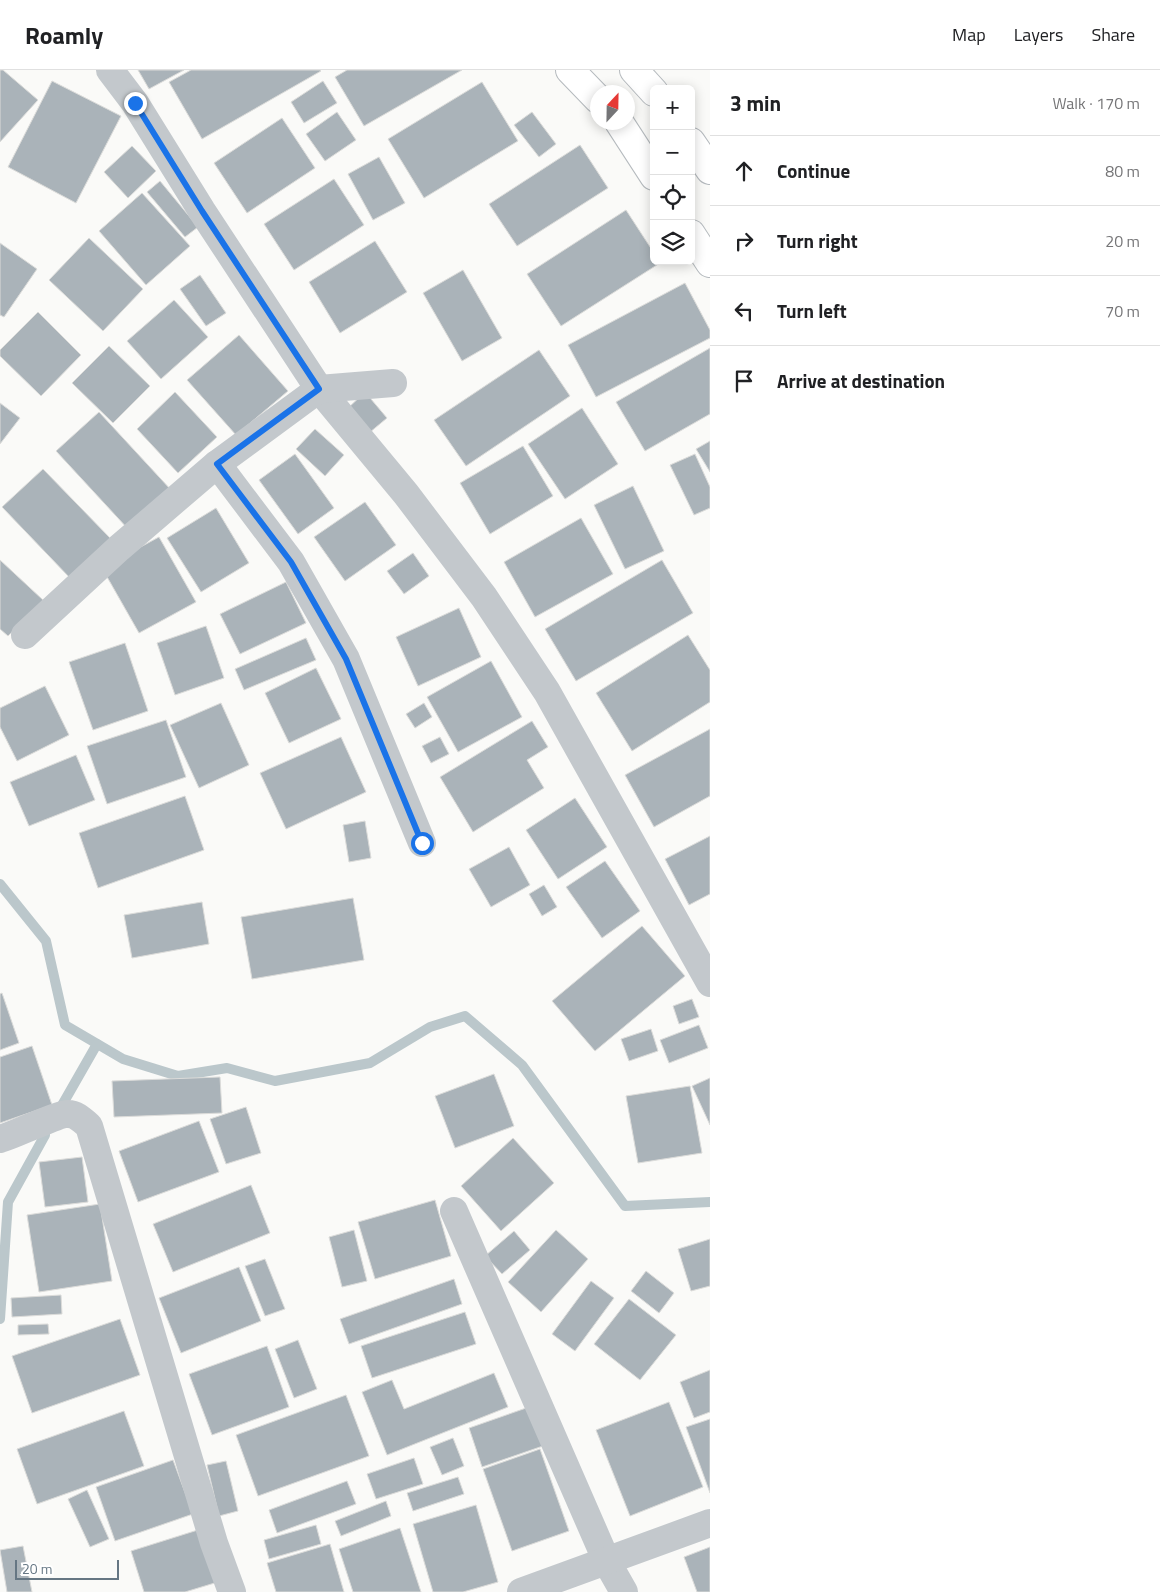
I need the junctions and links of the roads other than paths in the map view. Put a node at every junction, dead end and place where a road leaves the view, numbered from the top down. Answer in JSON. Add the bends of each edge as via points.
{"nodes":[{"id":1,"x":110,"y":70,"type":"edge"},
{"id":2,"x":570,"y":70,"type":"edge"},
{"id":3,"x":634,"y":70,"type":"edge"},
{"id":4,"x":650,"y":88,"type":"edge"},
{"id":5,"x":590,"y":91,"type":"edge"},
{"id":6,"x":625,"y":130,"type":"edge"},
{"id":7,"x":695,"y":148,"type":"edge"},
{"id":8,"x":710,"y":170,"type":"edge"},
{"id":9,"x":653,"y":175,"type":"edge"},
{"id":10,"x":695,"y":240,"type":"edge"},
{"id":11,"x":710,"y":263,"type":"edge"},
{"id":12,"x":394,"y":383,"type":"dead end"},
{"id":13,"x":319,"y":389,"type":"junction"},
{"id":14,"x":217,"y":464,"type":"junction"},
{"id":15,"x":25,"y":635,"type":"dead end"},
{"id":16,"x":422,"y":843,"type":"dead end"},
{"id":17,"x":710,"y":983,"type":"edge"},
{"id":18,"x":0,"y":1138,"type":"edge"},
{"id":19,"x":454,"y":1211,"type":"dead end"},
{"id":20,"x":710,"y":1523,"type":"edge"},
{"id":21,"x":607,"y":1562,"type":"junction"},
{"id":22,"x":232,"y":1592,"type":"edge"},
{"id":23,"x":521,"y":1592,"type":"edge"},
{"id":24,"x":624,"y":1592,"type":"edge"}],
"edges":[{"from":1,"to":13,"type":"street","via":[[135,103]]},
{"from":2,"to":5,"type":"main road"},
{"from":3,"to":4,"type":"main road"},
{"from":6,"to":9,"type":"main road"},
{"from":7,"to":8,"type":"main road"},
{"from":10,"to":11,"type":"main road"},
{"from":12,"to":13,"type":"street"},
{"from":13,"to":14,"type":"street"},
{"from":13,"to":17,"type":"street","via":[[406,494],[484,597],[547,692]]},
{"from":14,"to":15,"type":"street"},
{"from":14,"to":16,"type":"street","via":[[291,562],[346,659]]},
{"from":18,"to":22,"type":"street","via":[[67,1114],[79,1117],[89,1126],[208,1524]]},
{"from":19,"to":21,"type":"street"},
{"from":20,"to":21,"type":"street"},
{"from":21,"to":23,"type":"street"},
{"from":21,"to":24,"type":"street"}]}
